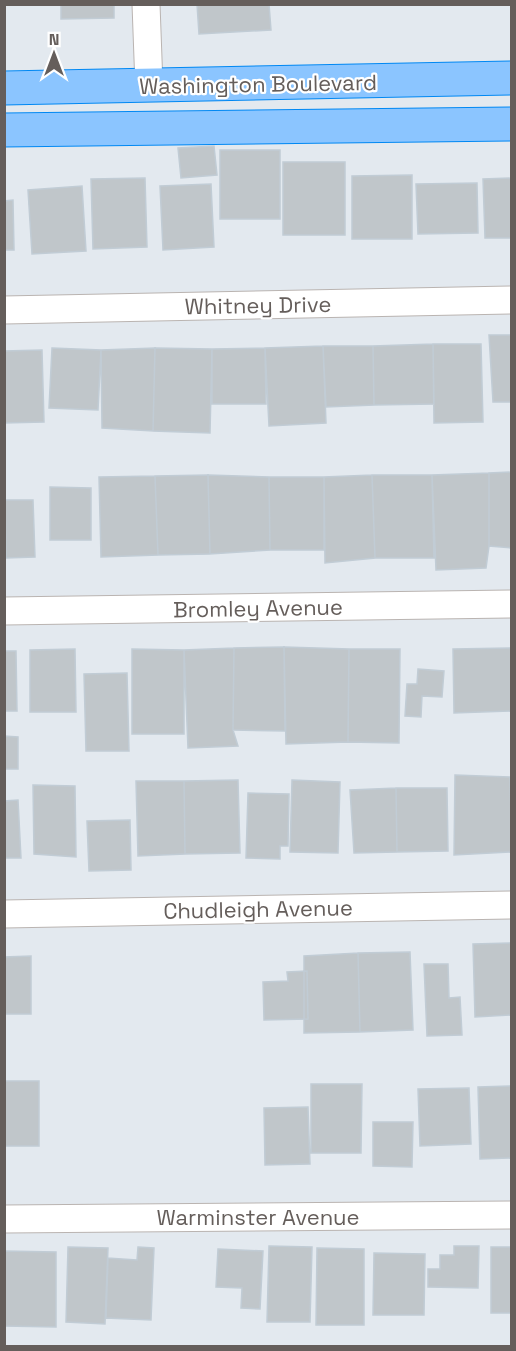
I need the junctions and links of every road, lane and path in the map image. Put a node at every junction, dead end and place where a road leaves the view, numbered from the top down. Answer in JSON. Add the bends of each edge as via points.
{"nodes":[{"id":1,"x":146,"y":4,"type":"edge"},
{"id":2,"x":512,"y":78,"type":"edge"},
{"id":3,"x":149,"y":86,"type":"junction"},
{"id":4,"x":4,"y":88,"type":"edge"},
{"id":5,"x":512,"y":124,"type":"edge"},
{"id":6,"x":4,"y":130,"type":"edge"},
{"id":7,"x":512,"y":300,"type":"edge"},
{"id":8,"x":4,"y":310,"type":"edge"},
{"id":9,"x":512,"y":604,"type":"edge"},
{"id":10,"x":4,"y":611,"type":"edge"},
{"id":11,"x":512,"y":905,"type":"edge"},
{"id":12,"x":4,"y":914,"type":"edge"},
{"id":13,"x":512,"y":1215,"type":"edge"},
{"id":14,"x":4,"y":1219,"type":"edge"}],
"edges":[{"from":1,"to":3,"type":"street"},
{"from":2,"to":3,"type":"highway","name":"Washington Boulevard"},
{"from":3,"to":4,"type":"highway","name":"Washington Boulevard"},
{"from":5,"to":6,"type":"highway","name":"Washington Boulevard"},
{"from":7,"to":8,"type":"street","name":"Whitney Drive"},
{"from":9,"to":10,"type":"street","name":"Bromley Avenue"},
{"from":11,"to":12,"type":"street","name":"Chudleigh Avenue"},
{"from":13,"to":14,"type":"street","name":"Warminster Avenue"}]}
